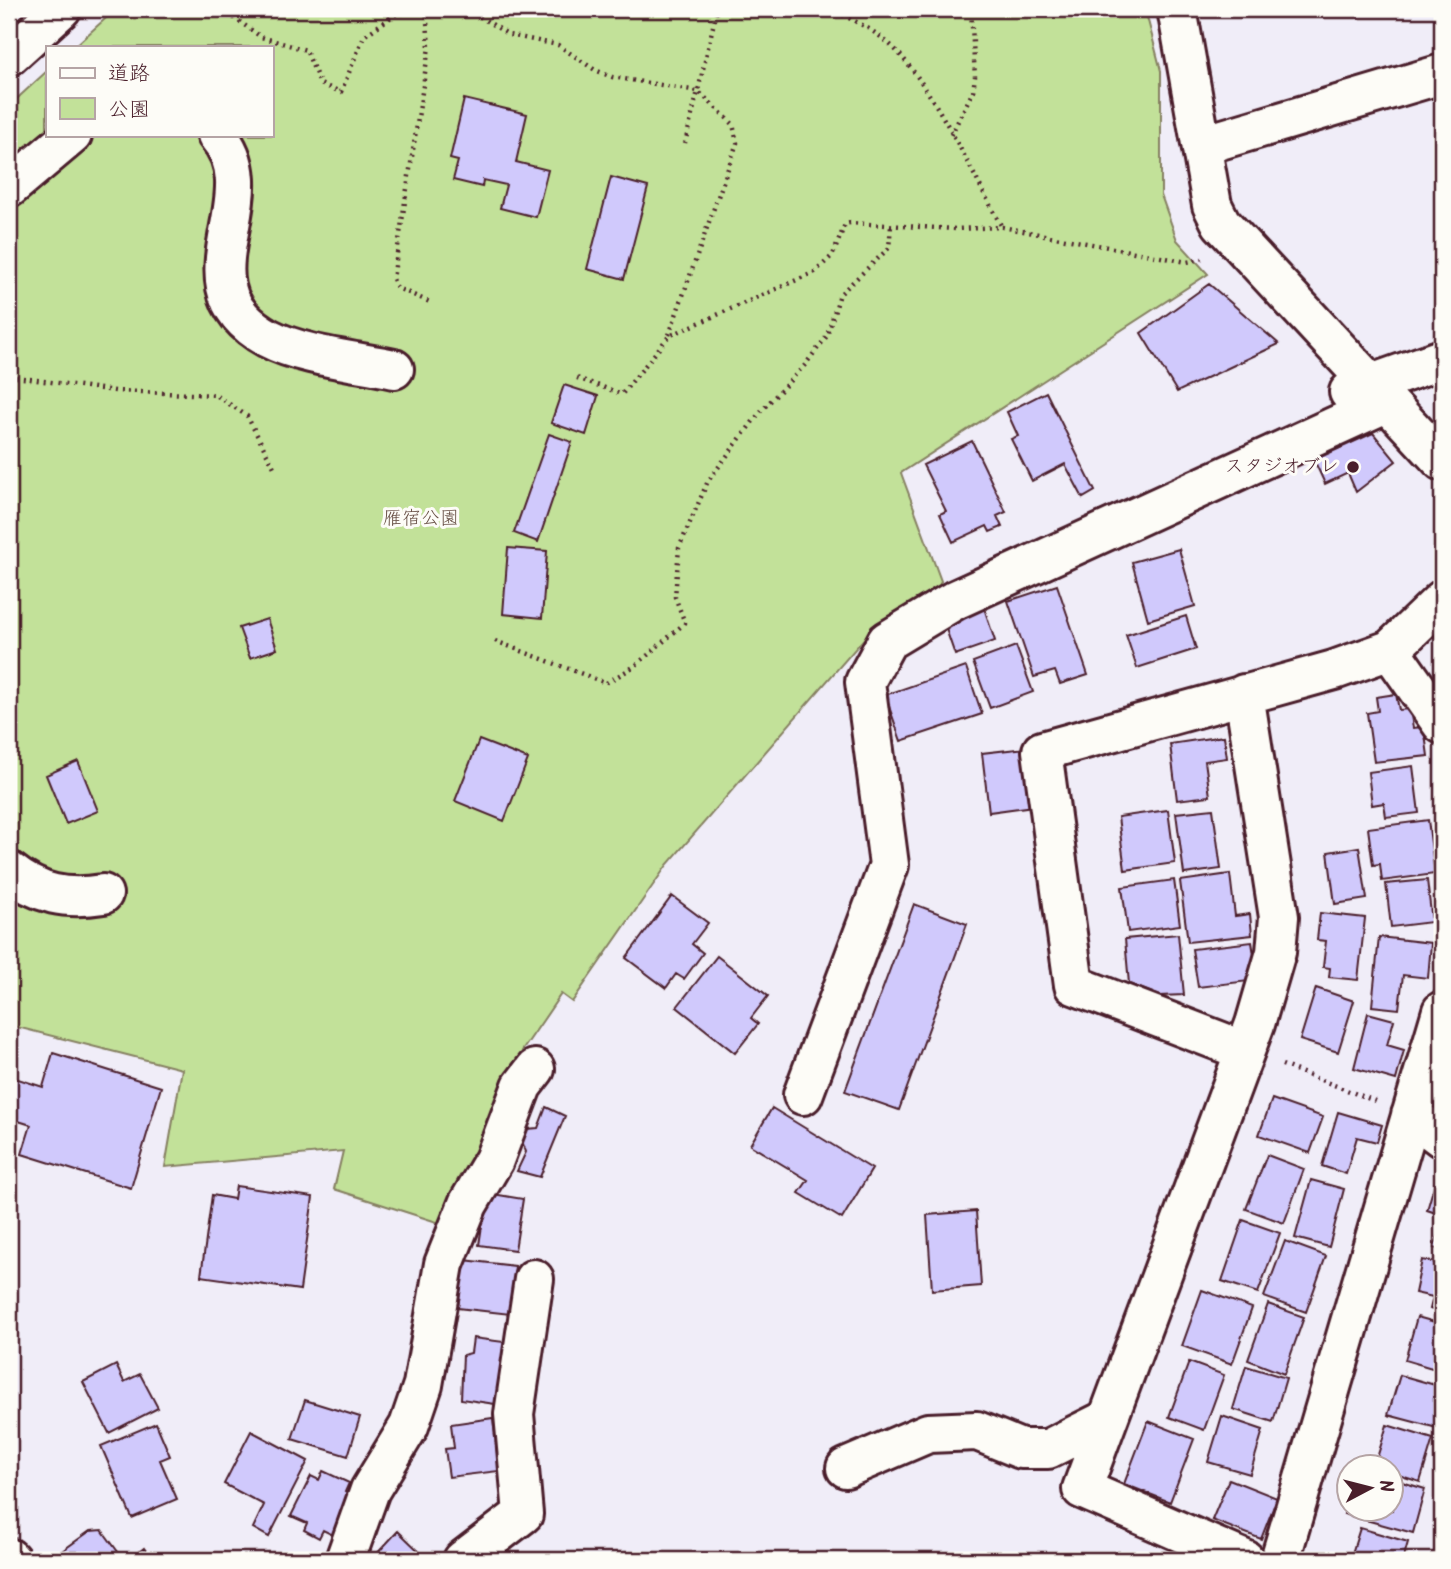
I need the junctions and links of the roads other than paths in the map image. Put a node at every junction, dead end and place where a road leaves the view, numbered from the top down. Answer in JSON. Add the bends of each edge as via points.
{"nodes":[{"id":1,"x":61,"y":9,"type":"edge"},
{"id":2,"x":1177,"y":9,"type":"edge"},
{"id":3,"x":9,"y":56,"type":"edge"},
{"id":4,"x":1442,"y":74,"type":"edge"},
{"id":5,"x":71,"y":136,"type":"edge"},
{"id":6,"x":217,"y":136,"type":"edge"},
{"id":7,"x":1203,"y":145,"type":"junction"},
{"id":8,"x":9,"y":188,"type":"edge"},
{"id":9,"x":1442,"y":359,"type":"edge"},
{"id":10,"x":394,"y":369,"type":"dead end"},
{"id":11,"x":1380,"y":393,"type":"junction"},
{"id":12,"x":1442,"y":461,"type":"edge"},
{"id":13,"x":1058,"y":529,"type":"dead end"},
{"id":14,"x":1442,"y":600,"type":"edge"},
{"id":15,"x":1390,"y":650,"type":"junction"},
{"id":16,"x":1244,"y":694,"type":"junction"},
{"id":17,"x":1442,"y":724,"type":"edge"},
{"id":18,"x":9,"y":871,"type":"edge"},
{"id":19,"x":103,"y":894,"type":"dead end"},
{"id":20,"x":1442,"y":1011,"type":"edge"},
{"id":21,"x":1245,"y":1051,"type":"junction"},
{"id":22,"x":535,"y":1069,"type":"dead end"},
{"id":23,"x":803,"y":1095,"type":"dead end"},
{"id":24,"x":1411,"y":1115,"type":"junction"},
{"id":25,"x":1442,"y":1138,"type":"edge"},
{"id":26,"x":534,"y":1279,"type":"dead end"},
{"id":27,"x":1106,"y":1420,"type":"junction"},
{"id":28,"x":846,"y":1468,"type":"dead end"},
{"id":29,"x":345,"y":1560,"type":"edge"},
{"id":30,"x":463,"y":1560,"type":"edge"},
{"id":31,"x":1245,"y":1560,"type":"edge"},
{"id":32,"x":1280,"y":1560,"type":"edge"}],
"edges":[{"from":1,"to":3,"type":"street"},
{"from":2,"to":7,"type":"street"},
{"from":4,"to":7,"type":"street"},
{"from":5,"to":8,"type":"street"},
{"from":6,"to":10,"type":"street","via":[[234,167],[236,195],[223,270],[230,301],[248,325],[271,339]]},
{"from":7,"to":11,"type":"street","via":[[1212,205],[1221,223]]},
{"from":9,"to":11,"type":"street","via":[[1410,368]]},
{"from":11,"to":12,"type":"street"},
{"from":11,"to":13,"type":"street","via":[[1347,392]]},
{"from":11,"to":23,"type":"street","via":[[955,600],[887,641],[865,681],[889,865]]},
{"from":14,"to":15,"type":"street"},
{"from":15,"to":16,"type":"street"},
{"from":15,"to":17,"type":"street"},
{"from":16,"to":21,"type":"street","via":[[1279,916],[1270,977]]},
{"from":16,"to":21,"type":"street","via":[[1042,751],[1074,985]]},
{"from":18,"to":19,"type":"street","via":[[43,893],[75,898]]},
{"from":20,"to":24,"type":"street"},
{"from":21,"to":27,"type":"street"},
{"from":22,"to":29,"type":"street","via":[[522,1086],[494,1160],[468,1204],[444,1264],[423,1385],[409,1426],[370,1490]]},
{"from":24,"to":25,"type":"street"},
{"from":24,"to":32,"type":"street"},
{"from":26,"to":30,"type":"street","via":[[514,1414],[523,1514]]},
{"from":27,"to":28,"type":"street","via":[[1048,1449],[1021,1449],[977,1431],[928,1433]]},
{"from":27,"to":31,"type":"street","via":[[1082,1489]]}]}
